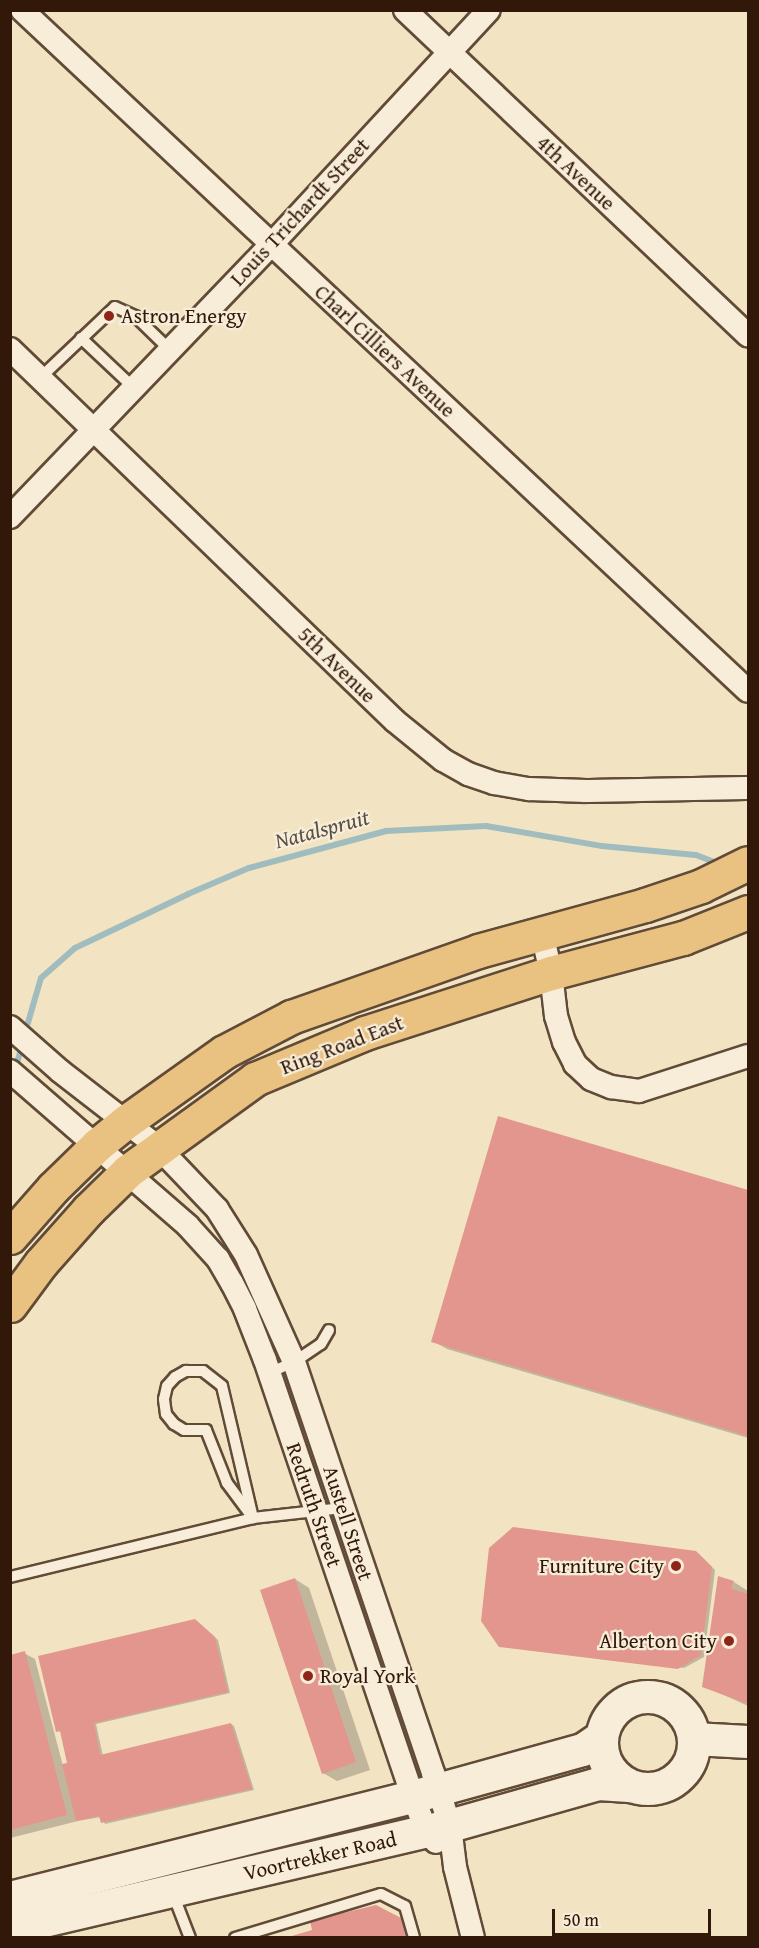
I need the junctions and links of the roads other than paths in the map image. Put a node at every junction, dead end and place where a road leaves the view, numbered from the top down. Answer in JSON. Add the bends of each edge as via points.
{"nodes":[{"id":1,"x":22,"y":10,"type":"edge"},
{"id":2,"x":405,"y":10,"type":"edge"},
{"id":3,"x":489,"y":10,"type":"edge"},
{"id":4,"x":449,"y":52,"type":"junction"},
{"id":5,"x":272,"y":244,"type":"junction"},
{"id":6,"x":748,"y":335,"type":"edge"},
{"id":7,"x":81,"y":338,"type":"junction"},
{"id":8,"x":10,"y":349,"type":"edge"},
{"id":9,"x":170,"y":350,"type":"junction"},
{"id":10,"x":40,"y":378,"type":"junction"},
{"id":11,"x":134,"y":387,"type":"junction"},
{"id":12,"x":93,"y":430,"type":"junction"},
{"id":13,"x":10,"y":517,"type":"edge"},
{"id":14,"x":748,"y":691,"type":"edge"},
{"id":15,"x":748,"y":788,"type":"edge"},
{"id":16,"x":748,"y":863,"type":"edge"},
{"id":17,"x":748,"y":912,"type":"edge"},
{"id":18,"x":542,"y":933,"type":"junction"},
{"id":19,"x":551,"y":973,"type":"junction"},
{"id":20,"x":10,"y":1027,"type":"edge"},
{"id":21,"x":748,"y":1056,"type":"edge"},
{"id":22,"x":10,"y":1071,"type":"edge"},
{"id":23,"x":127,"y":1121,"type":"junction"},
{"id":24,"x":97,"y":1145,"type":"junction"},
{"id":25,"x":158,"y":1147,"type":"junction"},
{"id":26,"x":128,"y":1171,"type":"junction"},
{"id":27,"x":10,"y":1237,"type":"edge"},
{"id":28,"x":10,"y":1305,"type":"edge"},
{"id":29,"x":329,"y":1330,"type":"dead end"},
{"id":30,"x":294,"y":1362,"type":"junction"},
{"id":31,"x":269,"y":1374,"type":"junction"},
{"id":32,"x":342,"y":1509,"type":"junction"},
{"id":33,"x":318,"y":1513,"type":"junction"},
{"id":34,"x":253,"y":1518,"type":"junction"},
{"id":35,"x":10,"y":1577,"type":"edge"},
{"id":36,"x":602,"y":1737,"type":"junction"},
{"id":37,"x":694,"y":1739,"type":"junction"},
{"id":38,"x":748,"y":1742,"type":"edge"},
{"id":39,"x":629,"y":1786,"type":"junction"},
{"id":40,"x":426,"y":1793,"type":"junction"},
{"id":41,"x":438,"y":1828,"type":"junction"},
{"id":42,"x":177,"y":1857,"type":"junction"},
{"id":43,"x":180,"y":1889,"type":"junction"},
{"id":44,"x":10,"y":1898,"type":"edge"},
{"id":45,"x":10,"y":1929,"type":"edge"},
{"id":46,"x":190,"y":1938,"type":"edge"},
{"id":47,"x":235,"y":1938,"type":"edge"},
{"id":48,"x":414,"y":1938,"type":"edge"},
{"id":49,"x":473,"y":1938,"type":"edge"}],
"edges":[{"from":1,"to":5,"type":"street","name":"Charl Cilliers Avenue"},
{"from":2,"to":4,"type":"street","name":"4th Avenue"},
{"from":3,"to":4,"type":"street","name":"Louis Trichardt Street"},
{"from":4,"to":5,"type":"street","name":"Louis Trichardt Street"},
{"from":4,"to":6,"type":"street","name":"4th Avenue"},
{"from":5,"to":9,"type":"street","name":"Louis Trichardt Street"},
{"from":5,"to":14,"type":"street","name":"Charl Cilliers Avenue"},
{"from":7,"to":9,"type":"lane","via":[[112,308],[119,307],[135,316]]},
{"from":7,"to":10,"type":"lane"},
{"from":7,"to":11,"type":"lane"},
{"from":8,"to":10,"type":"street","name":"5th Avenue"},
{"from":9,"to":11,"type":"street","name":"Louis Trichardt Street"},
{"from":10,"to":12,"type":"street","name":"5th Avenue"},
{"from":11,"to":12,"type":"street","name":"Louis Trichardt Street"},
{"from":12,"to":13,"type":"street","name":"Louis Trichardt Street"},
{"from":12,"to":15,"type":"street","name":"5th Avenue","via":[[395,721],[443,760],[468,774],[529,789]]},
{"from":16,"to":18,"type":"main road","name":"Ring Road East","via":[[702,886]]},
{"from":17,"to":19,"type":"main road","name":"Ring Road East","via":[[683,938]]},
{"from":18,"to":19,"type":"street"},
{"from":18,"to":23,"type":"main road","name":"Ring Road East","via":[[478,951],[291,1017],[224,1052]]},
{"from":19,"to":21,"type":"street","via":[[556,1016],[564,1042],[575,1065],[591,1079],[639,1091]]},
{"from":19,"to":25,"type":"main road","name":"Ring Road East","via":[[365,1033],[255,1079]]},
{"from":20,"to":23,"type":"street","name":"Austell Street"},
{"from":22,"to":24,"type":"street","name":"Redruth Street"},
{"from":23,"to":24,"type":"main road","name":"Ring Road East"},
{"from":23,"to":25,"type":"street","name":"Austell Street"},
{"from":24,"to":26,"type":"street","name":"Redruth Street"},
{"from":24,"to":27,"type":"main road","name":"Ring Road East"},
{"from":25,"to":26,"type":"main road","name":"Ring Road East"},
{"from":25,"to":30,"type":"street","name":"Austell Street","via":[[190,1178],[230,1227],[267,1296]]},
{"from":26,"to":28,"type":"main road","name":"Ring Road East","via":[[41,1263]]},
{"from":26,"to":31,"type":"street","name":"Redruth Street","via":[[189,1226],[218,1259],[245,1309]]},
{"from":29,"to":30,"type":"lane","via":[[321,1344]]},
{"from":30,"to":31,"type":"lane"},
{"from":30,"to":32,"type":"street","name":"Austell Street"},
{"from":31,"to":33,"type":"street","name":"Redruth Street"},
{"from":32,"to":33,"type":"lane"},
{"from":32,"to":40,"type":"street","name":"Austell Street"},
{"from":33,"to":34,"type":"lane"},
{"from":33,"to":40,"type":"street","name":"Redruth Street"},
{"from":34,"to":34,"type":"lane","via":[[222,1386],[203,1371],[186,1371],[167,1386],[166,1414],[184,1430],[206,1430],[227,1483]]},
{"from":34,"to":35,"type":"lane"},
{"from":36,"to":37,"type":"street","via":[[608,1719],[621,1705],[639,1698],[658,1698],[676,1706],[688,1721]]},
{"from":36,"to":39,"type":"street","via":[[603,1757],[613,1774]]},
{"from":36,"to":40,"type":"street","name":"Voortrekker Road","via":[[583,1750]]},
{"from":37,"to":38,"type":"street"},
{"from":37,"to":39,"type":"street","via":[[691,1758],[682,1775],[666,1786],[648,1790]]},
{"from":39,"to":41,"type":"street","name":"Voortrekker Road","via":[[598,1784]]},
{"from":40,"to":41,"type":"street","name":"Austell Street"},
{"from":40,"to":42,"type":"street","name":"Voortrekker Road"},
{"from":41,"to":43,"type":"street","name":"Voortrekker Road"},
{"from":41,"to":49,"type":"street","via":[[455,1867]]},
{"from":42,"to":43,"type":"street"},
{"from":42,"to":44,"type":"street","name":"Voortrekker Road"},
{"from":43,"to":45,"type":"street","name":"Voortrekker Road"},
{"from":43,"to":46,"type":"lane"},
{"from":47,"to":48,"type":"lane","via":[[381,1894],[405,1906]]}]}
